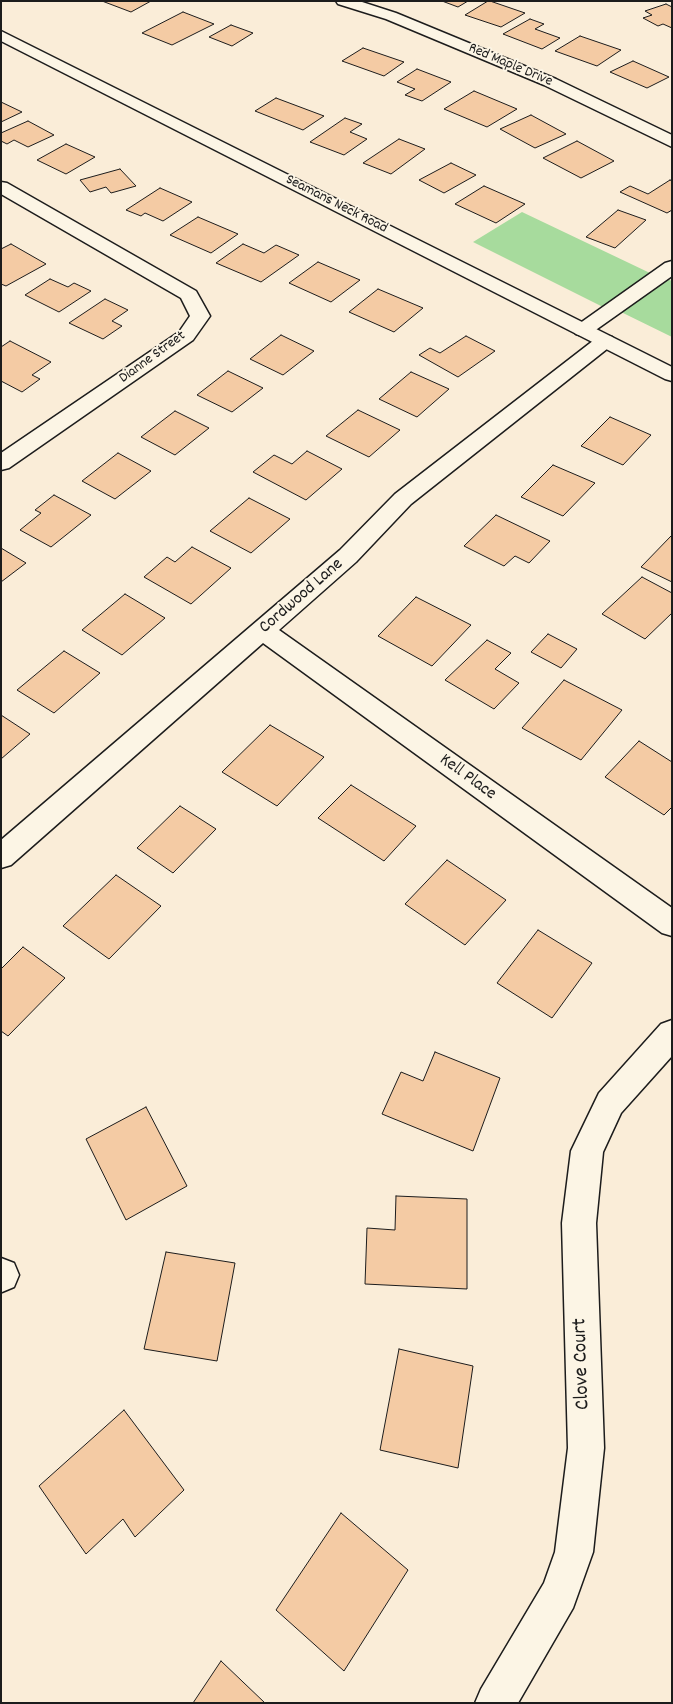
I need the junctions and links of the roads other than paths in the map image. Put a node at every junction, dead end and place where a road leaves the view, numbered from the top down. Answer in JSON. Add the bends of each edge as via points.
{"nodes":[{"id":1,"x":342,"y":1,"type":"edge"},
{"id":2,"x":1,"y":35,"type":"edge"},
{"id":3,"x":672,"y":142,"type":"edge"},
{"id":4,"x":1,"y":187,"type":"edge"},
{"id":5,"x":672,"y":267,"type":"edge"},
{"id":6,"x":583,"y":330,"type":"junction"},
{"id":7,"x":606,"y":341,"type":"junction"},
{"id":8,"x":672,"y":375,"type":"edge"},
{"id":9,"x":1,"y":463,"type":"edge"},
{"id":10,"x":263,"y":631,"type":"junction"},
{"id":11,"x":1,"y":856,"type":"edge"},
{"id":12,"x":672,"y":924,"type":"edge"},
{"id":13,"x":672,"y":1034,"type":"edge"},
{"id":14,"x":494,"y":1703,"type":"edge"}],
"edges":[{"from":1,"to":3,"type":"street","name":"Red Maple Drive","via":[[391,16],[550,82]]},
{"from":2,"to":6,"type":"street","name":"Seamans Neck Road"},
{"from":4,"to":9,"type":"street","name":"Dianne Street","via":[[189,295],[200,316],[186,336]]},
{"from":5,"to":6,"type":"street"},
{"from":6,"to":7,"type":"street","name":"Seamans Neck Road"},
{"from":7,"to":8,"type":"street","name":"Seamans Neck Road"},
{"from":7,"to":10,"type":"street","name":"Cordwood Lane","via":[[403,500],[348,556]]},
{"from":10,"to":11,"type":"street","name":"Cordwood Lane"},
{"from":10,"to":12,"type":"street","name":"Kell Place"},
{"from":13,"to":14,"type":"street","name":"Clove Court","via":[[610,1103],[587,1151],[580,1223],[586,1448],[574,1552],[559,1594]]}]}
